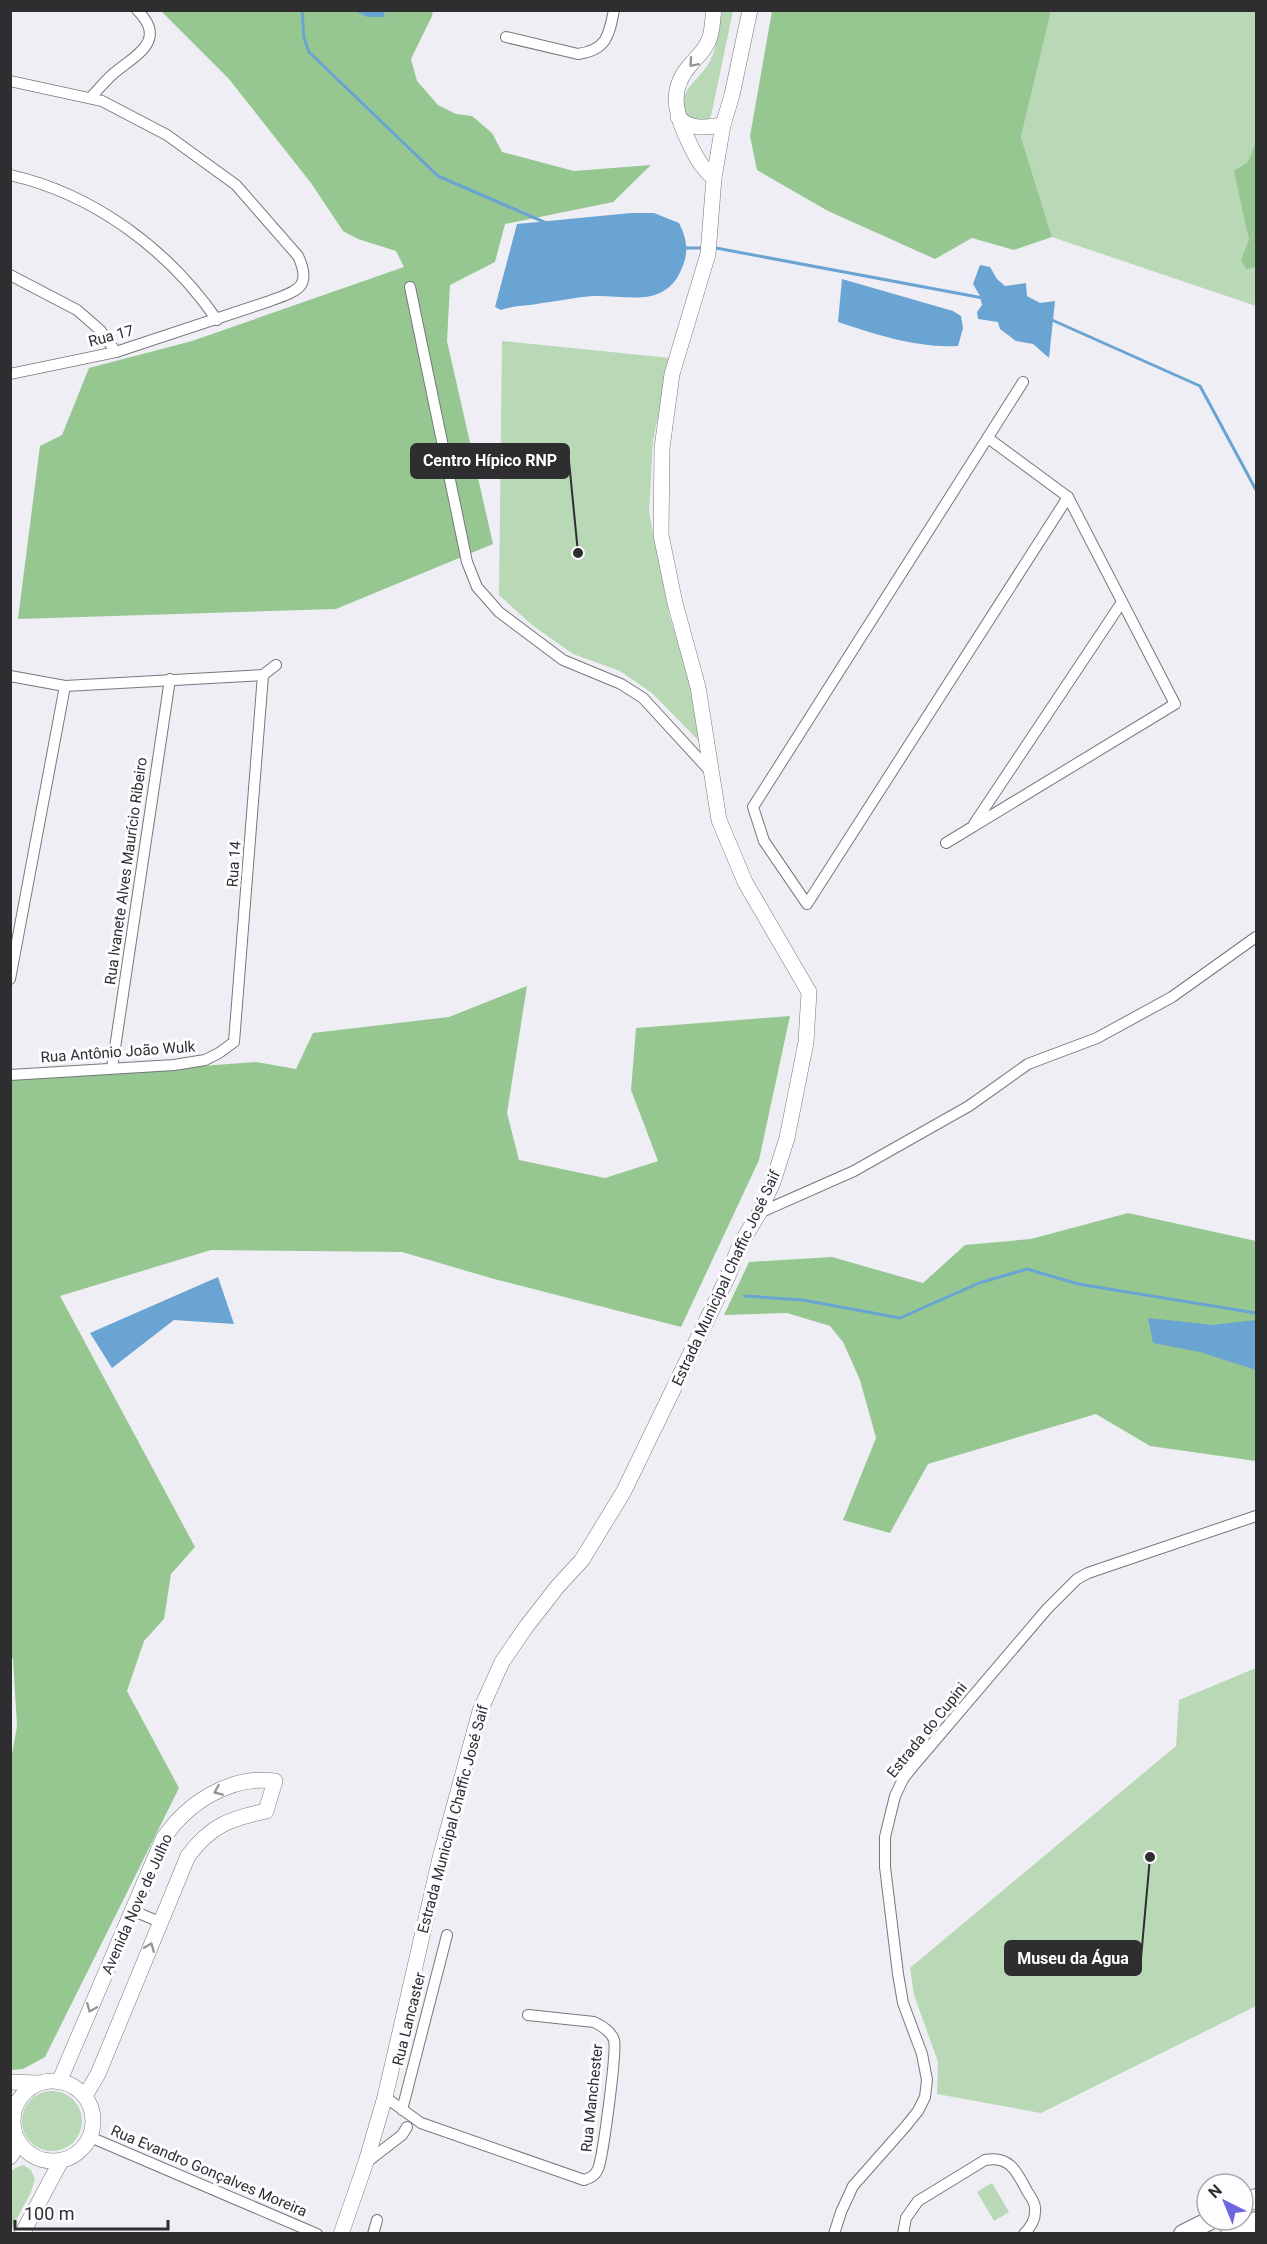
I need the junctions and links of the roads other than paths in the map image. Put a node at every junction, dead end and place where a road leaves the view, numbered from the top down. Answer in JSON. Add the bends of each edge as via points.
{"nodes":[{"id":1,"x":137,"y":10,"type":"edge"},
{"id":2,"x":614,"y":10,"type":"edge"},
{"id":3,"x":714,"y":10,"type":"edge"},
{"id":4,"x":750,"y":10,"type":"edge"},
{"id":5,"x":506,"y":37,"type":"dead end"},
{"id":6,"x":10,"y":81,"type":"edge"},
{"id":7,"x":90,"y":98,"type":"junction"},
{"id":8,"x":678,"y":117,"type":"junction"},
{"id":9,"x":723,"y":125,"type":"junction"},
{"id":10,"x":10,"y":175,"type":"edge"},
{"id":11,"x":714,"y":178,"type":"junction"},
{"id":12,"x":10,"y":275,"type":"edge"},
{"id":13,"x":410,"y":287,"type":"dead end"},
{"id":14,"x":218,"y":320,"type":"junction"},
{"id":15,"x":116,"y":352,"type":"junction"},
{"id":16,"x":10,"y":374,"type":"edge"},
{"id":17,"x":1023,"y":382,"type":"dead end"},
{"id":18,"x":988,"y":438,"type":"junction"},
{"id":19,"x":1068,"y":497,"type":"junction"},
{"id":20,"x":1122,"y":602,"type":"junction"},
{"id":21,"x":276,"y":665,"type":"dead end"},
{"id":22,"x":263,"y":675,"type":"junction"},
{"id":23,"x":10,"y":676,"type":"edge"},
{"id":24,"x":170,"y":679,"type":"junction"},
{"id":25,"x":65,"y":686,"type":"junction"},
{"id":26,"x":710,"y":771,"type":"junction"},
{"id":27,"x":972,"y":827,"type":"junction"},
{"id":28,"x":946,"y":843,"type":"dead end"},
{"id":29,"x":1256,"y":937,"type":"edge"},
{"id":30,"x":10,"y":979,"type":"edge"},
{"id":31,"x":225,"y":1050,"type":"joint"},
{"id":32,"x":112,"y":1068,"type":"junction"},
{"id":33,"x":10,"y":1075,"type":"edge"},
{"id":34,"x":759,"y":1213,"type":"junction"},
{"id":35,"x":1257,"y":1516,"type":"edge"},
{"id":36,"x":131,"y":1910,"type":"junction"},
{"id":37,"x":160,"y":1922,"type":"junction"},
{"id":38,"x":447,"y":1935,"type":"dead end"},
{"id":39,"x":528,"y":2015,"type":"dead end"},
{"id":40,"x":10,"y":2082,"type":"edge"},
{"id":41,"x":59,"y":2082,"type":"junction"},
{"id":42,"x":38,"y":2083,"type":"junction"},
{"id":43,"x":85,"y":2097,"type":"junction"},
{"id":44,"x":385,"y":2097,"type":"junction"},
{"id":45,"x":12,"y":2108,"type":"edge"},
{"id":46,"x":405,"y":2112,"type":"junction"},
{"id":47,"x":421,"y":2123,"type":"junction"},
{"id":48,"x":407,"y":2127,"type":"junction"},
{"id":49,"x":90,"y":2137,"type":"junction"},
{"id":50,"x":19,"y":2143,"type":"junction"},
{"id":51,"x":10,"y":2157,"type":"edge"},
{"id":52,"x":61,"y":2161,"type":"junction"},
{"id":53,"x":366,"y":2162,"type":"junction"},
{"id":54,"x":377,"y":2220,"type":"dead end"},
{"id":55,"x":1257,"y":2221,"type":"edge"},
{"id":56,"x":22,"y":2234,"type":"edge"},
{"id":57,"x":317,"y":2234,"type":"edge"},
{"id":58,"x":341,"y":2234,"type":"edge"},
{"id":59,"x":373,"y":2234,"type":"edge"},
{"id":60,"x":834,"y":2234,"type":"edge"},
{"id":61,"x":903,"y":2234,"type":"edge"},
{"id":62,"x":1024,"y":2234,"type":"edge"},
{"id":63,"x":1230,"y":2234,"type":"edge"}],
"edges":[{"from":1,"to":7,"type":"street","via":[[145,18],[149,41],[137,57]]},
{"from":2,"to":5,"type":"street","via":[[605,40],[585,53]]},
{"from":3,"to":8,"type":"street","one_way":true,"via":[[710,40],[677,88]]},
{"from":4,"to":9,"type":"street","name":"Estrada Municipal Chaffic José Saif"},
{"from":6,"to":7,"type":"street"},
{"from":7,"to":14,"type":"street","name":"Rua 17","via":[[167,135],[236,185],[298,256],[304,270],[303,283],[294,291]]},
{"from":8,"to":9,"type":"street","via":[[694,127]]},
{"from":8,"to":11,"type":"street","via":[[703,169]]},
{"from":9,"to":11,"type":"street","name":"Estrada Municipal Chaffic José Saif"},
{"from":10,"to":14,"type":"street","via":[[64,192],[115,219],[157,251]]},
{"from":11,"to":26,"type":"street","name":"Estrada Municipal Chaffic José Saif","via":[[708,254],[668,399],[662,448],[661,534],[698,687]]},
{"from":12,"to":15,"type":"street","via":[[77,310],[100,330]]},
{"from":13,"to":26,"type":"street","via":[[467,562],[477,587],[499,612],[563,660],[621,684],[643,698]]},
{"from":14,"to":15,"type":"street","name":"Rua 17"},
{"from":15,"to":16,"type":"street","name":"Rua 17"},
{"from":17,"to":18,"type":"street"},
{"from":18,"to":19,"type":"street"},
{"from":18,"to":19,"type":"street","via":[[753,807],[764,841],[807,904]]},
{"from":19,"to":20,"type":"street"},
{"from":20,"to":27,"type":"street"},
{"from":20,"to":27,"type":"street","via":[[1175,704]]},
{"from":21,"to":22,"type":"street"},
{"from":22,"to":24,"type":"street"},
{"from":22,"to":31,"type":"street","name":"Rua 14","via":[[237,1021],[234,1042]]},
{"from":23,"to":25,"type":"street"},
{"from":24,"to":25,"type":"street"},
{"from":24,"to":32,"type":"street","name":"Rua lvanete Alves Maurício Ribeiro"},
{"from":25,"to":30,"type":"street"},
{"from":26,"to":34,"type":"street","name":"Estrada Municipal Chaffic José Saif","via":[[719,820],[745,882],[809,992],[806,1042],[788,1138]]},
{"from":27,"to":28,"type":"street"},
{"from":29,"to":34,"type":"street","via":[[1172,997],[1097,1038],[1028,1064],[969,1106],[854,1171]]},
{"from":31,"to":32,"type":"street","name":"Rua Antônio João Wulk","via":[[205,1060],[174,1065]]},
{"from":32,"to":33,"type":"street","name":"Rua Antônio João Wulk"},
{"from":34,"to":44,"type":"street","name":"Estrada Municipal Chaffic José Saif","via":[[738,1247],[624,1491],[582,1560],[502,1662],[480,1711],[440,1858]]},
{"from":35,"to":60,"type":"street","name":"Estrada do Cupini","via":[[1077,1579],[903,1779],[888,1816],[885,1867],[898,1974],[903,2002],[922,2054],[927,2080],[925,2097],[918,2111],[854,2186]]},
{"from":36,"to":37,"type":"street"},
{"from":37,"to":36,"type":"street","name":"Avenida Nove de Julho","one_way":true,"via":[[188,1856],[200,1840],[222,1823],[266,1811],[275,1781],[227,1787],[175,1821]]},
{"from":36,"to":41,"type":"street","name":"Avenida Nove de Julho","one_way":true},
{"from":43,"to":37,"type":"street","name":"Avenida Nove de Julho","one_way":true},
{"from":38,"to":46,"type":"street","name":"Rua Lancaster"},
{"from":39,"to":47,"type":"street","name":"Rua Manchester","via":[[594,2022],[603,2026],[614,2040],[598,2171],[584,2180]]},
{"from":40,"to":42,"type":"street"},
{"from":41,"to":42,"type":"street"},
{"from":41,"to":43,"type":"street","via":[[76,2088]]},
{"from":42,"to":45,"type":"street"},
{"from":43,"to":49,"type":"street","via":[[93,2121]]},
{"from":44,"to":46,"type":"street","name":"Rua Manchester"},
{"from":44,"to":53,"type":"street","name":"Estrada Municipal Chaffic José Saif"},
{"from":45,"to":50,"type":"street","via":[[12,2125]]},
{"from":46,"to":47,"type":"street","name":"Rua Manchester"},
{"from":46,"to":48,"type":"street","name":"Rua Lancaster"},
{"from":47,"to":48,"type":"street"},
{"from":48,"to":53,"type":"street"},
{"from":49,"to":52,"type":"street","via":[[85,2147]]},
{"from":49,"to":57,"type":"street","name":"Rua Evandro Gonçalves Moreira"},
{"from":50,"to":51,"type":"street"},
{"from":50,"to":52,"type":"street","via":[[34,2158]]},
{"from":52,"to":56,"type":"street"},
{"from":53,"to":58,"type":"street","name":"Estrada Municipal Chaffic José Saif"},
{"from":54,"to":59,"type":"street"},
{"from":55,"to":63,"type":"main road"},
{"from":61,"to":62,"type":"street","via":[[906,2218],[918,2201],[985,2160],[996,2158],[1016,2172],[1036,2206],[1033,2223]]}]}
